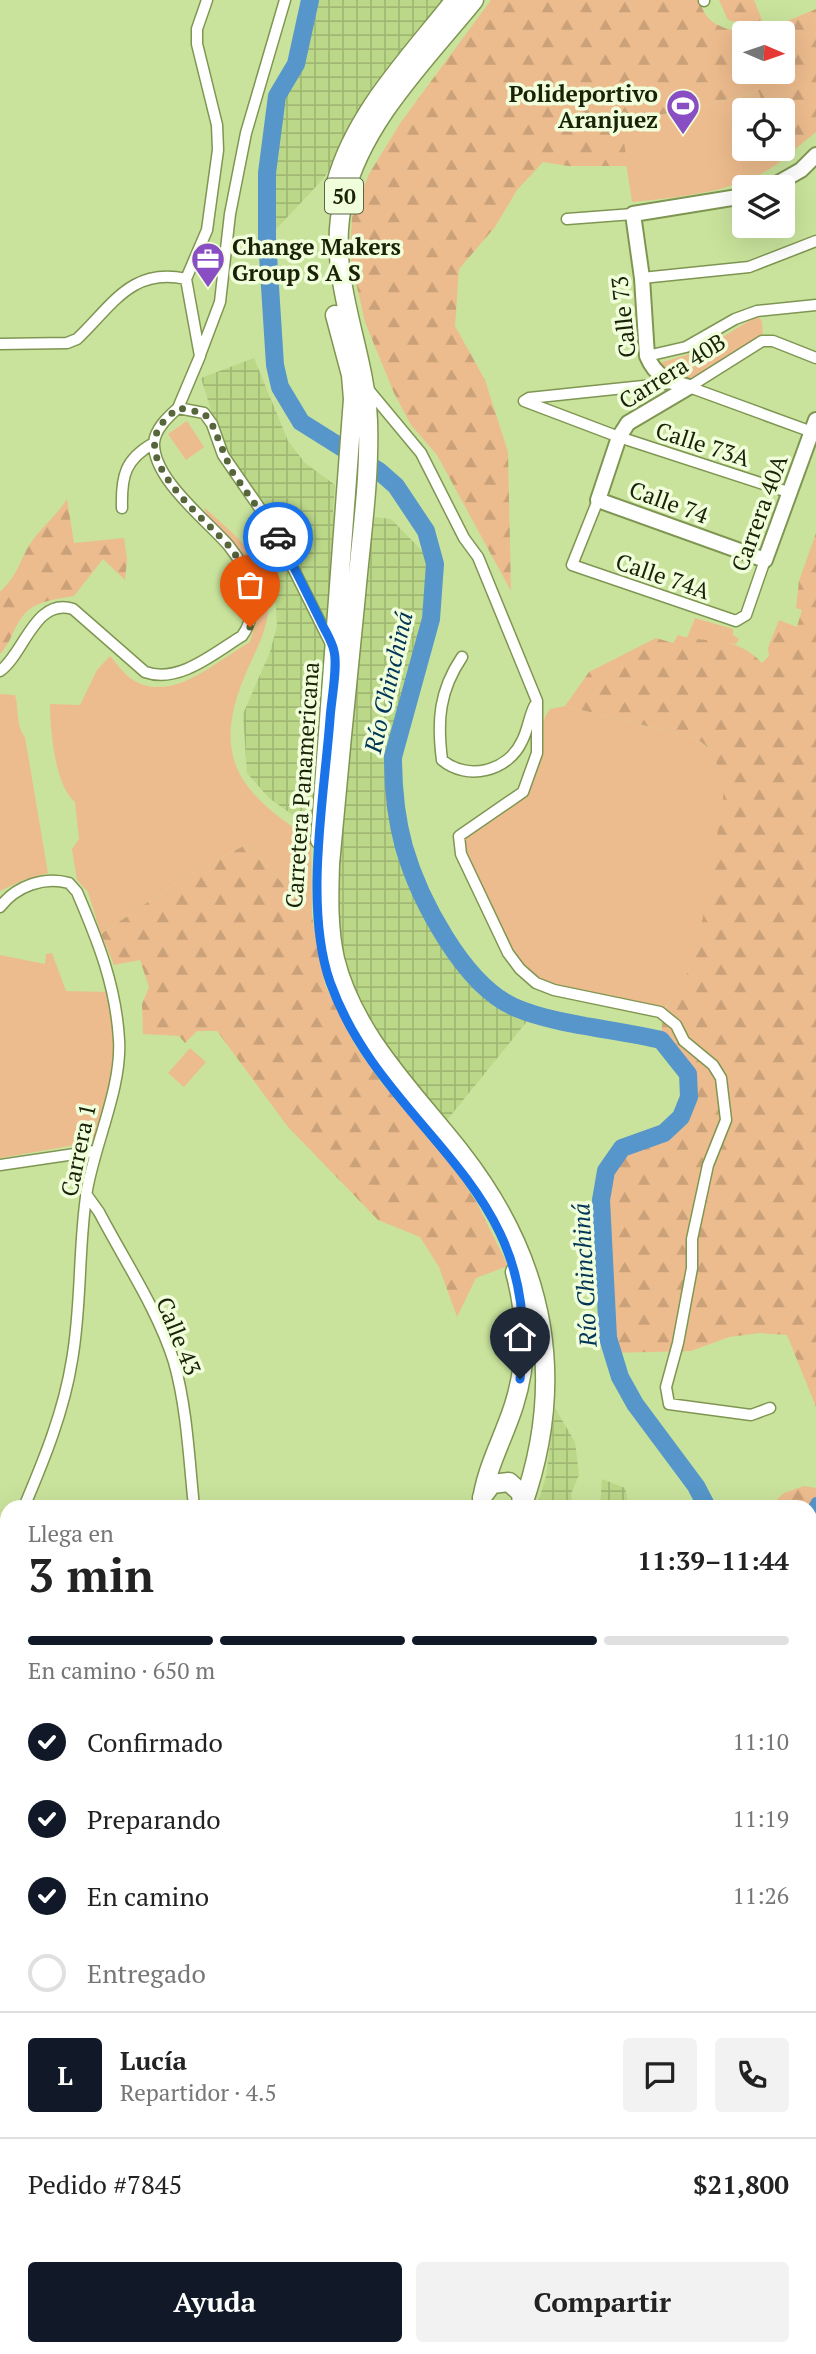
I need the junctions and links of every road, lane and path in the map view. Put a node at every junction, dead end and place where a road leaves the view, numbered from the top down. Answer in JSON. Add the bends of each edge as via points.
{"nodes":[{"id":1,"x":207,"y":0,"type":"edge"},
{"id":2,"x":285,"y":0,"type":"edge"},
{"id":3,"x":455,"y":0,"type":"edge"},
{"id":4,"x":474,"y":0,"type":"edge"},
{"id":5,"x":816,"y":155,"type":"edge"},
{"id":6,"x":792,"y":175,"type":"edge"},
{"id":7,"x":732,"y":198,"type":"edge"},
{"id":8,"x":633,"y":214,"type":"junction"},
{"id":9,"x":567,"y":219,"type":"dead end"},
{"id":10,"x":816,"y":241,"type":"edge"},
{"id":11,"x":642,"y":278,"type":"junction"},
{"id":12,"x":186,"y":279,"type":"junction"},
{"id":13,"x":816,"y":305,"type":"edge"},
{"id":14,"x":0,"y":344,"type":"edge"},
{"id":15,"x":200,"y":356,"type":"junction"},
{"id":16,"x":647,"y":356,"type":"junction"},
{"id":17,"x":816,"y":358,"type":"edge"},
{"id":18,"x":672,"y":383,"type":"junction"},
{"id":19,"x":365,"y":386,"type":"junction"},
{"id":20,"x":689,"y":387,"type":"junction"},
{"id":21,"x":178,"y":408,"type":"junction"},
{"id":22,"x":814,"y":426,"type":"edge"},
{"id":23,"x":360,"y":428,"type":"junction"},
{"id":24,"x":619,"y":437,"type":"junction"},
{"id":25,"x":154,"y":443,"type":"junction"},
{"id":26,"x":791,"y":494,"type":"junction"},
{"id":27,"x":598,"y":500,"type":"junction"},
{"id":28,"x":122,"y":508,"type":"dead end"},
{"id":29,"x":354,"y":513,"type":"junction"},
{"id":30,"x":765,"y":560,"type":"junction"},
{"id":31,"x":572,"y":565,"type":"joint"},
{"id":32,"x":741,"y":620,"type":"joint"},
{"id":33,"x":335,"y":651,"type":"junction"},
{"id":34,"x":462,"y":657,"type":"dead end"},
{"id":35,"x":0,"y":671,"type":"edge"},
{"id":36,"x":537,"y":701,"type":"junction"},
{"id":37,"x":0,"y":907,"type":"edge"},
{"id":38,"x":95,"y":1151,"type":"junction"},
{"id":39,"x":0,"y":1166,"type":"edge"},
{"id":40,"x":86,"y":1194,"type":"junction"},
{"id":41,"x":770,"y":1408,"type":"dead end"},
{"id":42,"x":27,"y":1500,"type":"edge"},
{"id":43,"x":193,"y":1500,"type":"edge"},
{"id":44,"x":481,"y":1500,"type":"edge"},
{"id":45,"x":482,"y":1500,"type":"edge"},
{"id":46,"x":522,"y":1500,"type":"edge"},
{"id":47,"x":524,"y":1500,"type":"edge"}],
"edges":[{"from":1,"to":12,"type":"street","via":[[197,44],[217,125],[216,174],[207,230]]},
{"from":2,"to":15,"type":"street","via":[[246,133],[220,302]]},
{"from":3,"to":23,"type":"highway","name":"Carretera Panamericana","number":"50","via":[[363,121],[340,168],[332,198],[329,274]]},
{"from":4,"to":19,"type":"highway","name":"Carretera Panamericana","number":"50","via":[[399,92],[350,174],[339,228],[340,272]]},
{"from":5,"to":6,"type":"street"},
{"from":7,"to":8,"type":"street"},
{"from":8,"to":9,"type":"street"},
{"from":8,"to":11,"type":"street","name":"Calle 73"},
{"from":10,"to":11,"type":"street","via":[[749,267]]},
{"from":11,"to":16,"type":"street","name":"Calle 73"},
{"from":12,"to":14,"type":"street","via":[[141,279],[77,339]]},
{"from":12,"to":15,"type":"street"},
{"from":13,"to":16,"type":"street","via":[[757,312],[685,347]]},
{"from":15,"to":21,"type":"street"},
{"from":16,"to":18,"type":"street","name":"Calle 73","via":[[652,368]]},
{"from":17,"to":20,"type":"street","name":"Carrera 40B","via":[[762,341]]},
{"from":18,"to":20,"type":"street"},
{"from":18,"to":24,"type":"street","name":"Calle 73A","via":[[529,398],[525,404]]},
{"from":19,"to":23,"type":"highway","name":"Carretera Panamericana","number":"50"},
{"from":19,"to":36,"type":"street","via":[[421,453],[478,557]]},
{"from":20,"to":22,"type":"street"},
{"from":20,"to":24,"type":"street","name":"Carrera 40B","via":[[628,423]]},
{"from":21,"to":25,"type":"street","via":[[157,430]]},
{"from":21,"to":33,"type":"street","via":[[204,413],[212,424],[223,455],[272,526]]},
{"from":22,"to":26,"type":"street","name":"Carrera 40A"},
{"from":23,"to":29,"type":"highway","name":"Carretera Panamericana","number":"50"},
{"from":24,"to":26,"type":"street","name":"Calle 73A"},
{"from":24,"to":27,"type":"street","name":"Carrera 40B"},
{"from":25,"to":28,"type":"street","via":[[127,463],[121,484]]},
{"from":25,"to":35,"type":"street","via":[[173,486],[230,547],[241,566],[253,603],[250,627],[179,673],[156,676],[65,607],[36,622],[10,664]]},
{"from":26,"to":30,"type":"street","name":"Carrera 40A"},
{"from":27,"to":30,"type":"street","name":"Calle 74"},
{"from":27,"to":31,"type":"street","name":"Carrera 40B"},
{"from":29,"to":33,"type":"highway","name":"Carretera Panamericana","number":"50"},
{"from":29,"to":47,"type":"highway","name":"Carretera Panamericana","number":"50","via":[[330,864],[331,938],[341,976],[369,1035],[483,1185],[524,1264],[547,1364],[547,1402],[537,1461]]},
{"from":30,"to":32,"type":"street","name":"Carrera 40A"},
{"from":31,"to":32,"type":"street","name":"Calle 74A"},
{"from":33,"to":44,"type":"highway","name":"Carretera Panamericana","number":"50","via":[[317,915],[330,980],[360,1042],[483,1200],[514,1266],[522,1298],[520,1379]]},
{"from":34,"to":36,"type":"street","via":[[451,673],[438,714],[442,760],[451,768],[480,772],[495,768],[522,743]]},
{"from":36,"to":41,"type":"street","via":[[537,753],[523,792],[459,836],[461,854],[508,953],[536,983],[670,1017],[684,1041],[713,1065],[721,1078],[726,1120],[708,1165],[678,1343],[666,1387],[669,1404],[751,1416]]},
{"from":37,"to":38,"type":"street","name":"Carrera 1","via":[[21,889],[45,881],[69,883],[78,892],[108,967],[119,1044]]},
{"from":38,"to":39,"type":"street"},
{"from":38,"to":40,"type":"street","name":"Carrera 1"},
{"from":40,"to":42,"type":"street","name":"Carrera 1","via":[[69,1376]]},
{"from":40,"to":43,"type":"street","name":"Calle 43","via":[[129,1268],[173,1360]]},
{"from":45,"to":46,"type":"highway","via":[[492,1484],[509,1482],[521,1493]]}]}
